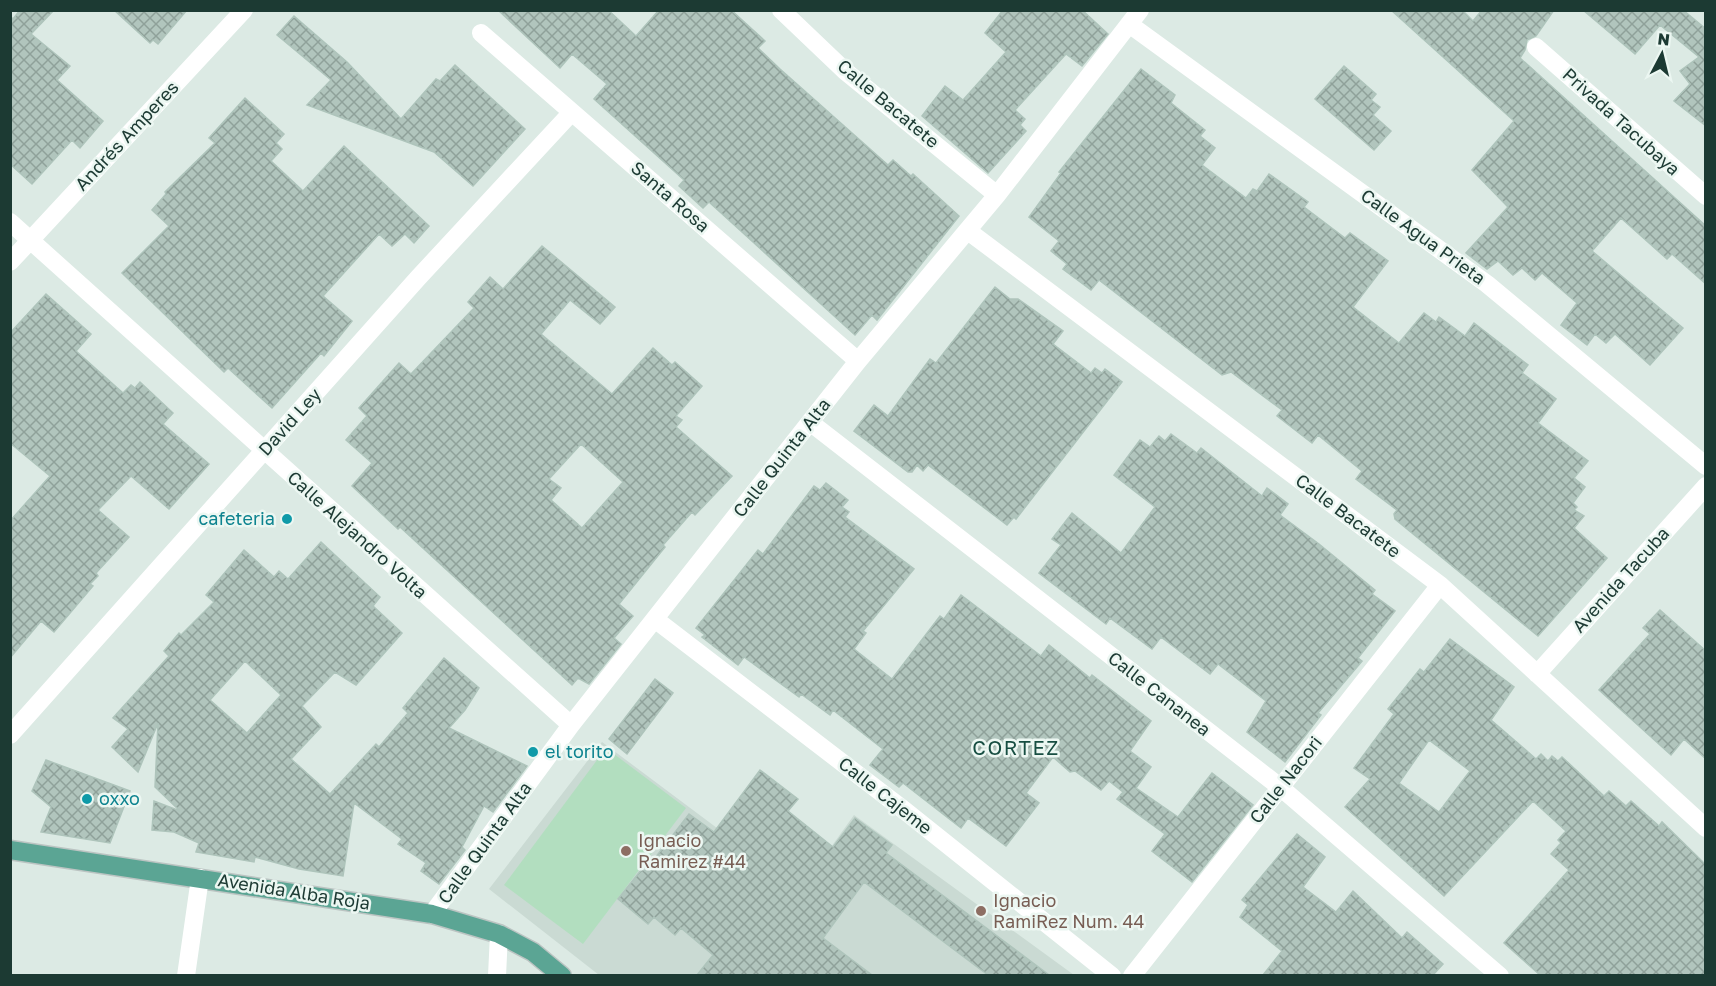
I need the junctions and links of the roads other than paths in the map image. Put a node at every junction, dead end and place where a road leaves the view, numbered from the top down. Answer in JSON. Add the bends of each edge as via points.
{"nodes":[{"id":1,"x":244,"y":10,"type":"edge"},
{"id":2,"x":781,"y":10,"type":"edge"},
{"id":3,"x":1135,"y":17,"type":"edge"},
{"id":4,"x":481,"y":33,"type":"dead end"},
{"id":5,"x":1536,"y":47,"type":"dead end"},
{"id":6,"x":572,"y":111,"type":"junction"},
{"id":7,"x":997,"y":195,"type":"junction"},
{"id":8,"x":1706,"y":196,"type":"edge"},
{"id":9,"x":10,"y":222,"type":"edge"},
{"id":10,"x":968,"y":231,"type":"junction"},
{"id":11,"x":30,"y":239,"type":"junction"},
{"id":12,"x":10,"y":262,"type":"edge"},
{"id":13,"x":858,"y":361,"type":"junction"},
{"id":14,"x":811,"y":423,"type":"junction"},
{"id":15,"x":263,"y":451,"type":"junction"},
{"id":16,"x":1706,"y":466,"type":"edge"},
{"id":17,"x":1706,"y":486,"type":"edge"},
{"id":18,"x":1440,"y":585,"type":"junction"},
{"id":19,"x":656,"y":620,"type":"junction"},
{"id":20,"x":1537,"y":675,"type":"junction"},
{"id":21,"x":572,"y":725,"type":"junction"},
{"id":22,"x":10,"y":735,"type":"edge"},
{"id":23,"x":1280,"y":787,"type":"junction"},
{"id":24,"x":1706,"y":828,"type":"edge"},
{"id":25,"x":10,"y":850,"type":"edge"},
{"id":26,"x":200,"y":878,"type":"junction"},
{"id":27,"x":432,"y":914,"type":"junction"},
{"id":28,"x":499,"y":934,"type":"junction"},
{"id":29,"x":186,"y":975,"type":"edge"},
{"id":30,"x":497,"y":975,"type":"edge"},
{"id":31,"x":562,"y":975,"type":"edge"},
{"id":32,"x":1112,"y":975,"type":"edge"},
{"id":33,"x":1132,"y":975,"type":"edge"},
{"id":34,"x":1500,"y":975,"type":"edge"}],
"edges":[{"from":1,"to":11,"type":"street","name":"Andrés Amperes"},
{"from":2,"to":7,"type":"street","name":"Calle Bacatete","via":[[845,71]]},
{"from":3,"to":7,"type":"street","name":"Calle Quinta Alta"},
{"from":3,"to":16,"type":"street","name":"Calle Agua Prieta","via":[[1487,284]]},
{"from":4,"to":6,"type":"street","name":"Santa Rosa"},
{"from":5,"to":8,"type":"street","name":"Privada Tacubaya"},
{"from":6,"to":13,"type":"street","name":"Santa Rosa"},
{"from":6,"to":15,"type":"street","name":"David Ley"},
{"from":7,"to":10,"type":"street","name":"Calle Quinta Alta"},
{"from":9,"to":11,"type":"street","name":"Calle Alejandro Volta"},
{"from":10,"to":13,"type":"street","name":"Calle Quinta Alta"},
{"from":10,"to":18,"type":"street","name":"Calle Bacatete"},
{"from":11,"to":12,"type":"street","name":"Andrés Amperes"},
{"from":11,"to":15,"type":"street","name":"Calle Alejandro Volta"},
{"from":13,"to":14,"type":"street","name":"Calle Quinta Alta"},
{"from":14,"to":19,"type":"street","name":"Calle Quinta Alta"},
{"from":14,"to":23,"type":"street","name":"Calle Cananea"},
{"from":15,"to":21,"type":"street","name":"Calle Alejandro Volta"},
{"from":15,"to":22,"type":"street","name":"David Ley"},
{"from":17,"to":20,"type":"street","name":"Avenida Tacuba"},
{"from":18,"to":20,"type":"street","name":"Calle Bacatete"},
{"from":18,"to":23,"type":"street","name":"Calle Nacori"},
{"from":19,"to":21,"type":"street","name":"Calle Quinta Alta"},
{"from":19,"to":32,"type":"street","name":"Calle Cajeme"},
{"from":20,"to":24,"type":"street","name":"Calle Bacatete"},
{"from":21,"to":27,"type":"street","name":"Calle Quinta Alta"},
{"from":23,"to":33,"type":"street","name":"Calle Nacori"},
{"from":23,"to":34,"type":"street","name":"Calle Cananea"},
{"from":25,"to":26,"type":"main road","name":"Avenida Alba Roja"},
{"from":26,"to":27,"type":"main road","name":"Avenida Alba Roja"},
{"from":26,"to":29,"type":"street"},
{"from":27,"to":28,"type":"main road","name":"Avenida Alba Roja"},
{"from":28,"to":30,"type":"street"},
{"from":28,"to":31,"type":"main road","name":"Avenida Alba Roja","via":[[533,952]]}]}
